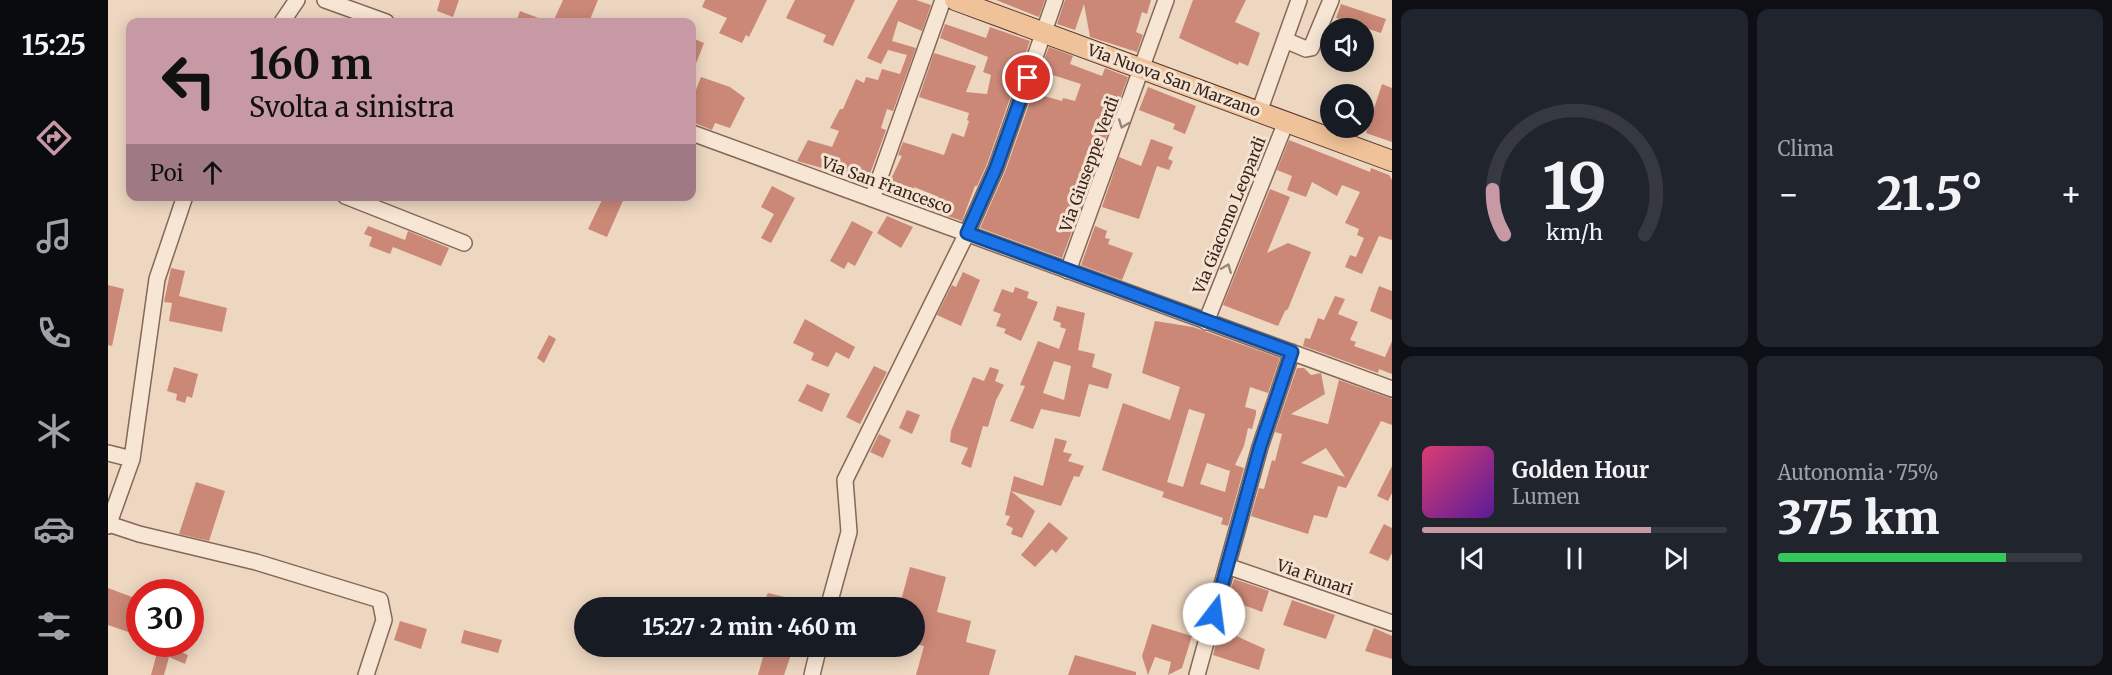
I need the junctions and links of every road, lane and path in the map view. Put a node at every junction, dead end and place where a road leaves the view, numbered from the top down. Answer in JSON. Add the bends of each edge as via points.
{"nodes":[{"id":1,"x":297,"y":0,"type":"edge"},
{"id":2,"x":325,"y":0,"type":"edge"},
{"id":3,"x":943,"y":0,"type":"edge"},
{"id":4,"x":955,"y":0,"type":"edge"},
{"id":5,"x":1055,"y":0,"type":"edge"},
{"id":6,"x":1166,"y":0,"type":"edge"},
{"id":7,"x":1299,"y":0,"type":"edge"},
{"id":8,"x":1331,"y":0,"type":"edge"},
{"id":9,"x":285,"y":18,"type":"edge"},
{"id":10,"x":375,"y":18,"type":"edge"},
{"id":11,"x":1044,"y":33,"type":"junction"},
{"id":12,"x":1285,"y":40,"type":"junction"},
{"id":13,"x":1143,"y":69,"type":"junction"},
{"id":14,"x":1259,"y":112,"type":"junction"},
{"id":15,"x":1286,"y":122,"type":"junction"},
{"id":16,"x":696,"y":134,"type":"edge"},
{"id":17,"x":1392,"y":161,"type":"edge"},
{"id":18,"x":872,"y":199,"type":"junction"},
{"id":19,"x":183,"y":201,"type":"edge"},
{"id":20,"x":358,"y":201,"type":"edge"},
{"id":21,"x":967,"y":233,"type":"junction"},
{"id":22,"x":464,"y":243,"type":"dead end"},
{"id":23,"x":1068,"y":271,"type":"junction"},
{"id":24,"x":1206,"y":322,"type":"junction"},
{"id":25,"x":1292,"y":352,"type":"junction"},
{"id":26,"x":1392,"y":389,"type":"edge"},
{"id":27,"x":108,"y":453,"type":"edge"},
{"id":28,"x":132,"y":459,"type":"junction"},
{"id":29,"x":109,"y":519,"type":"edge"},
{"id":30,"x":1227,"y":566,"type":"junction"},
{"id":31,"x":831,"y":597,"type":"edge"},
{"id":32,"x":1392,"y":623,"type":"edge"},
{"id":33,"x":816,"y":657,"type":"edge"},
{"id":34,"x":366,"y":675,"type":"edge"},
{"id":35,"x":812,"y":675,"type":"edge"},
{"id":36,"x":1197,"y":675,"type":"edge"}],
"edges":[{"from":1,"to":9,"type":"street"},
{"from":2,"to":10,"type":"street"},
{"from":3,"to":18,"type":"street"},
{"from":4,"to":11,"type":"main road","name":"Via Nuova San Marzano"},
{"from":5,"to":11,"type":"street"},
{"from":6,"to":13,"type":"street","name":"Via Giuseppe Verdi"},
{"from":7,"to":12,"type":"street"},
{"from":8,"to":12,"type":"street","via":[[1311,48]]},
{"from":11,"to":13,"type":"main road","name":"Via Nuova San Marzano"},
{"from":11,"to":21,"type":"street","via":[[996,168]]},
{"from":12,"to":14,"type":"street"},
{"from":13,"to":14,"type":"main road","name":"Via Nuova San Marzano"},
{"from":13,"to":23,"type":"street","name":"Via Giuseppe Verdi","one_way":true},
{"from":14,"to":15,"type":"main road","name":"Via Nuova San Marzano"},
{"from":15,"to":17,"type":"main road","name":"Via Nuova San Marzano"},
{"from":24,"to":15,"type":"street","name":"Via Giacomo Leopardi","one_way":true},
{"from":16,"to":18,"type":"street","name":"Via San Francesco"},
{"from":18,"to":21,"type":"street","name":"Via San Francesco"},
{"from":19,"to":28,"type":"street","via":[[158,279]]},
{"from":20,"to":22,"type":"street"},
{"from":21,"to":23,"type":"street","name":"Via San Francesco"},
{"from":21,"to":31,"type":"street","via":[[845,480],[849,532]]},
{"from":23,"to":24,"type":"street","name":"Via San Francesco"},
{"from":24,"to":25,"type":"street","name":"Via San Francesco"},
{"from":25,"to":26,"type":"street"},
{"from":25,"to":30,"type":"street","via":[[1260,447]]},
{"from":27,"to":28,"type":"street"},
{"from":28,"to":29,"type":"street"},
{"from":29,"to":34,"type":"street","via":[[139,534],[256,562],[380,600],[384,621]]},
{"from":30,"to":32,"type":"street","name":"Via Funari"},
{"from":30,"to":36,"type":"street"},
{"from":33,"to":35,"type":"street"}]}
